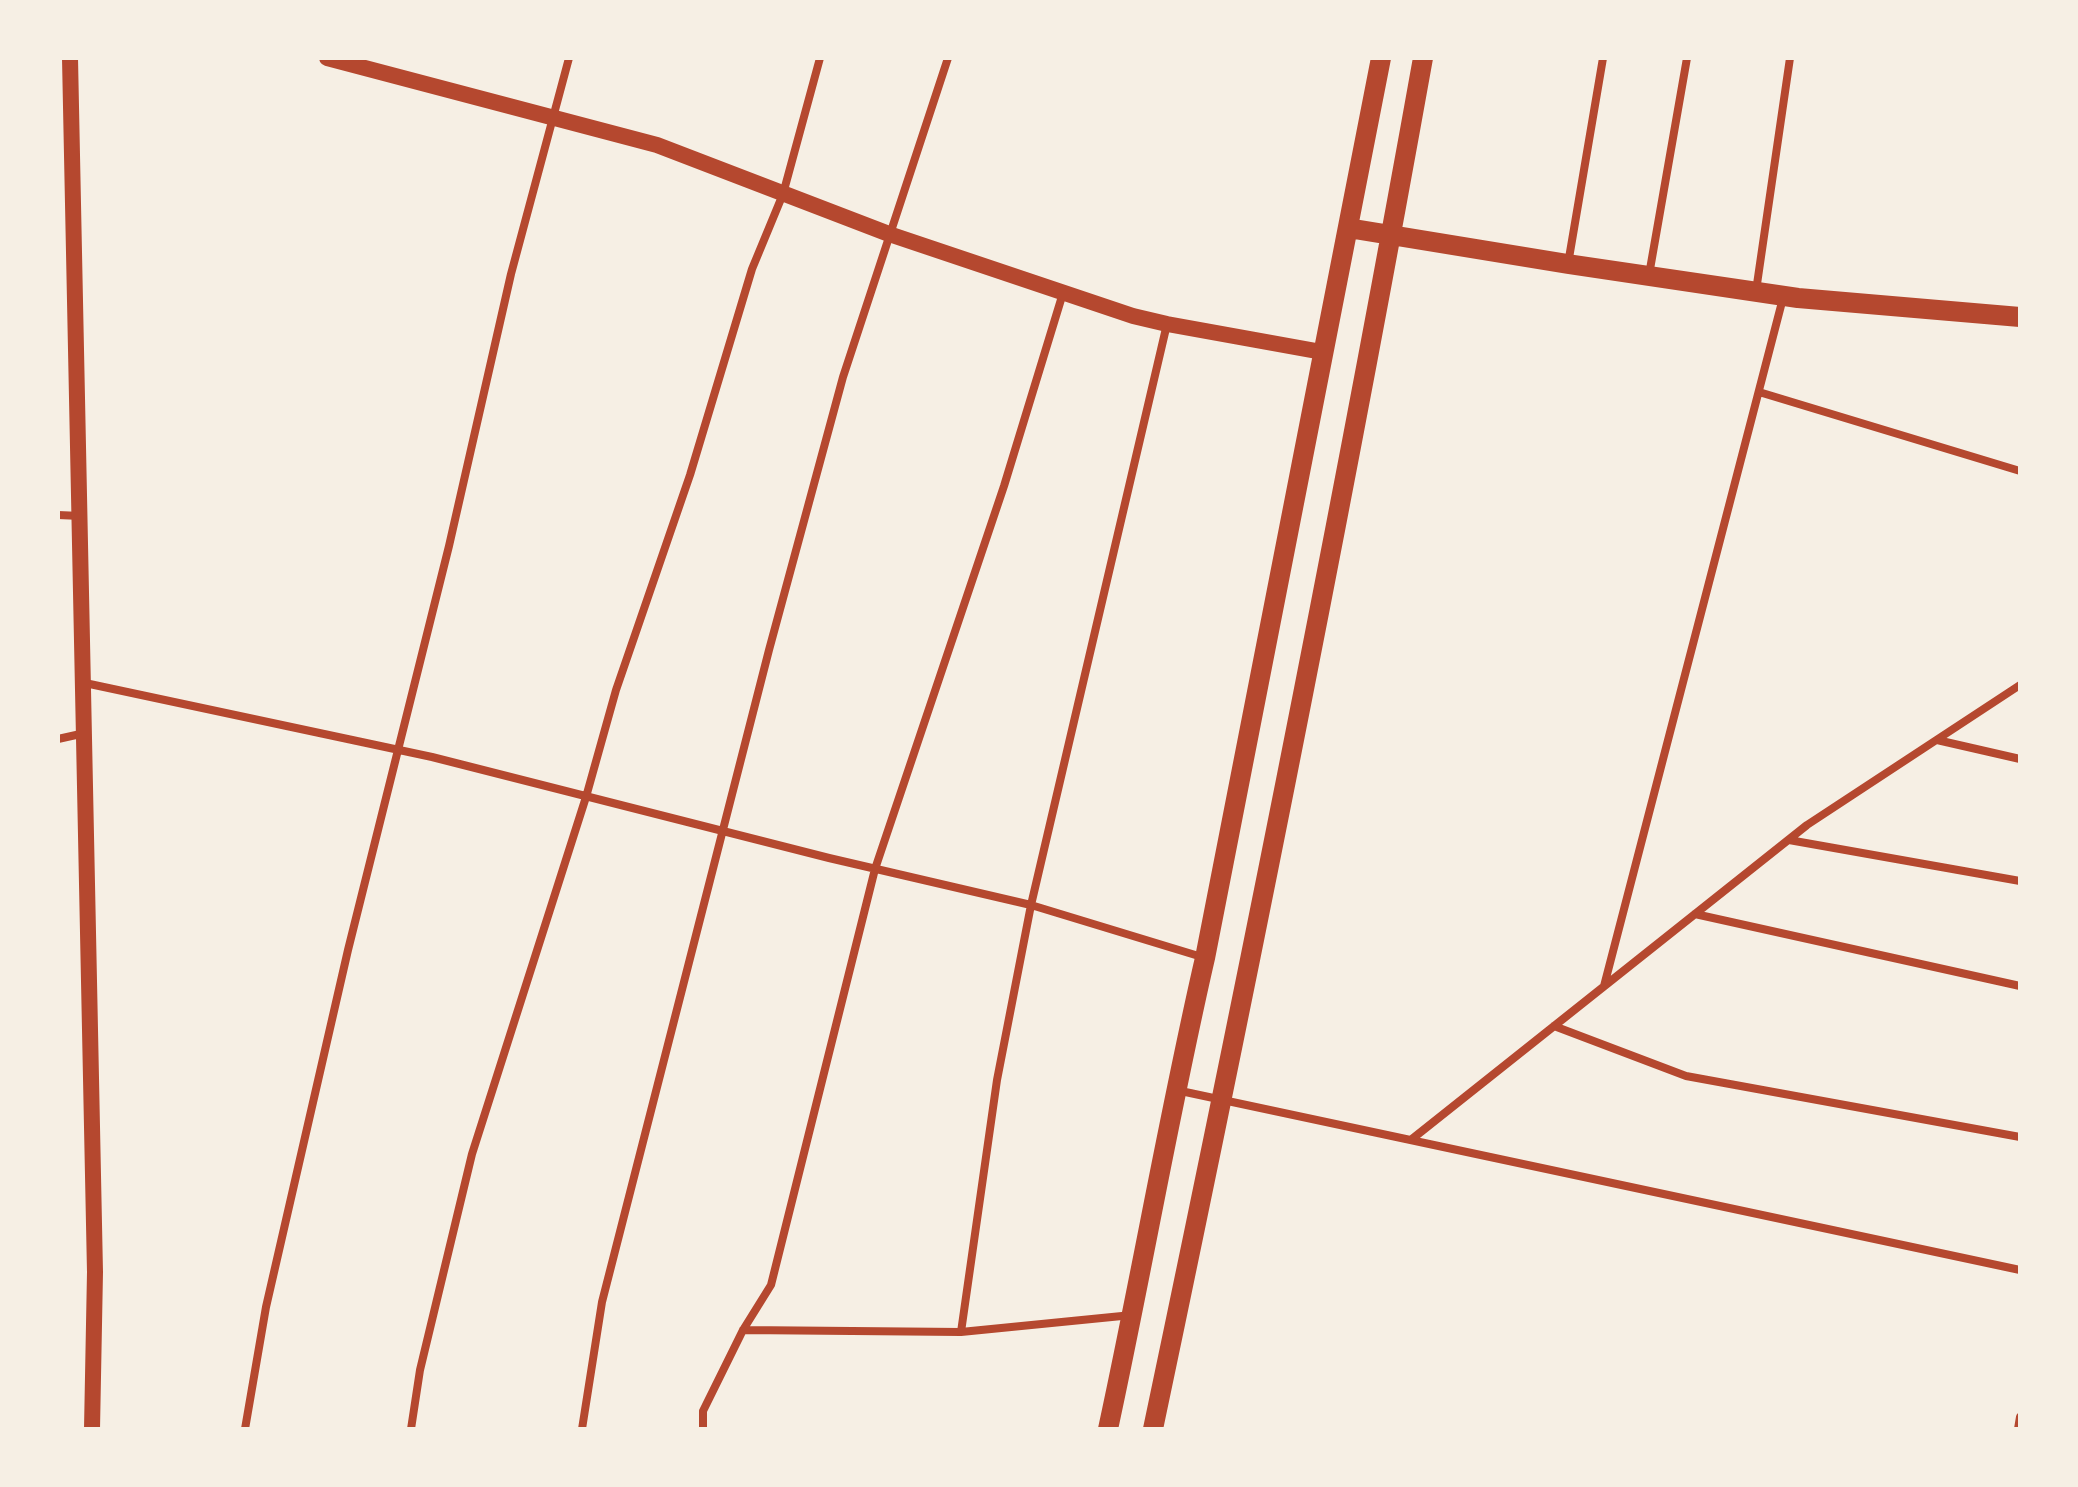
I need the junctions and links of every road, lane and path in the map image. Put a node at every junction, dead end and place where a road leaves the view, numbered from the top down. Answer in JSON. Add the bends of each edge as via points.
{"nodes":[{"id":1,"x":70,"y":58,"type":"edge"},
{"id":2,"x":327,"y":58,"type":"edge"},
{"id":3,"x":569,"y":58,"type":"edge"},
{"id":4,"x":820,"y":58,"type":"edge"},
{"id":5,"x":948,"y":58,"type":"edge"},
{"id":6,"x":1381,"y":58,"type":"edge"},
{"id":7,"x":1423,"y":58,"type":"edge"},
{"id":8,"x":1603,"y":58,"type":"edge"},
{"id":9,"x":1687,"y":58,"type":"edge"},
{"id":10,"x":1790,"y":58,"type":"edge"},
{"id":11,"x":554,"y":118,"type":"junction"},
{"id":12,"x":783,"y":194,"type":"junction"},
{"id":13,"x":1348,"y":228,"type":"junction"},
{"id":14,"x":889,"y":234,"type":"junction"},
{"id":15,"x":1392,"y":235,"type":"junction"},
{"id":16,"x":1568,"y":264,"type":"junction"},
{"id":17,"x":1649,"y":276,"type":"junction"},
{"id":18,"x":1063,"y":292,"type":"junction"},
{"id":19,"x":1756,"y":292,"type":"junction"},
{"id":20,"x":1784,"y":295,"type":"junction"},
{"id":21,"x":2020,"y":317,"type":"edge"},
{"id":22,"x":1167,"y":324,"type":"junction"},
{"id":23,"x":1322,"y":352,"type":"junction"},
{"id":24,"x":1759,"y":392,"type":"junction"},
{"id":25,"x":2020,"y":471,"type":"edge"},
{"id":26,"x":58,"y":515,"type":"edge"},
{"id":27,"x":81,"y":516,"type":"junction"},
{"id":28,"x":85,"y":683,"type":"junction"},
{"id":29,"x":2020,"y":685,"type":"edge"},
{"id":30,"x":85,"y":733,"type":"junction"},
{"id":31,"x":58,"y":739,"type":"edge"},
{"id":32,"x":1937,"y":740,"type":"junction"},
{"id":33,"x":397,"y":750,"type":"junction"},
{"id":34,"x":2020,"y":759,"type":"edge"},
{"id":35,"x":586,"y":797,"type":"junction"},
{"id":36,"x":722,"y":831,"type":"junction"},
{"id":37,"x":1789,"y":840,"type":"junction"},
{"id":38,"x":875,"y":869,"type":"junction"},
{"id":39,"x":2020,"y":881,"type":"edge"},
{"id":40,"x":1031,"y":905,"type":"junction"},
{"id":41,"x":1695,"y":914,"type":"junction"},
{"id":42,"x":1205,"y":958,"type":"junction"},
{"id":43,"x":1603,"y":986,"type":"junction"},
{"id":44,"x":2020,"y":986,"type":"edge"},
{"id":45,"x":1554,"y":1026,"type":"junction"},
{"id":46,"x":1175,"y":1090,"type":"junction"},
{"id":47,"x":1222,"y":1100,"type":"junction"},
{"id":48,"x":2020,"y":1137,"type":"edge"},
{"id":49,"x":1412,"y":1139,"type":"junction"},
{"id":50,"x":2020,"y":1270,"type":"edge"},
{"id":51,"x":1133,"y":1315,"type":"junction"},
{"id":52,"x":743,"y":1330,"type":"junction"},
{"id":53,"x":961,"y":1332,"type":"junction"},
{"id":54,"x":2020,"y":1417,"type":"edge"},
{"id":55,"x":92,"y":1429,"type":"edge"},
{"id":56,"x":245,"y":1429,"type":"edge"},
{"id":57,"x":411,"y":1429,"type":"edge"},
{"id":58,"x":582,"y":1429,"type":"edge"},
{"id":59,"x":703,"y":1429,"type":"edge"},
{"id":60,"x":1108,"y":1429,"type":"edge"},
{"id":61,"x":1153,"y":1429,"type":"edge"},
{"id":62,"x":2018,"y":1429,"type":"edge"}],
"edges":[{"from":1,"to":27,"type":"main road"},
{"from":2,"to":11,"type":"main road"},
{"from":3,"to":11,"type":"street"},
{"from":4,"to":12,"type":"street"},
{"from":5,"to":14,"type":"street"},
{"from":6,"to":13,"type":"main road"},
{"from":7,"to":15,"type":"main road"},
{"from":8,"to":16,"type":"street"},
{"from":9,"to":17,"type":"street"},
{"from":10,"to":19,"type":"street"},
{"from":11,"to":12,"type":"main road","via":[[657,145]]},
{"from":11,"to":33,"type":"street","via":[[511,274]]},
{"from":12,"to":14,"type":"main road"},
{"from":12,"to":35,"type":"street","via":[[752,269]]},
{"from":13,"to":15,"type":"main road"},
{"from":13,"to":23,"type":"main road"},
{"from":14,"to":18,"type":"main road"},
{"from":14,"to":36,"type":"street","via":[[843,377]]},
{"from":15,"to":16,"type":"main road"},
{"from":15,"to":47,"type":"main road"},
{"from":16,"to":17,"type":"main road"},
{"from":17,"to":19,"type":"main road"},
{"from":18,"to":22,"type":"main road"},
{"from":18,"to":38,"type":"street","via":[[1004,486]]},
{"from":19,"to":20,"type":"main road"},
{"from":20,"to":21,"type":"main road"},
{"from":20,"to":24,"type":"street"},
{"from":22,"to":23,"type":"main road"},
{"from":22,"to":40,"type":"street"},
{"from":23,"to":42,"type":"main road"},
{"from":24,"to":25,"type":"street"},
{"from":24,"to":43,"type":"street"},
{"from":26,"to":27,"type":"street"},
{"from":27,"to":28,"type":"main road"},
{"from":28,"to":30,"type":"main road"},
{"from":28,"to":33,"type":"street"},
{"from":29,"to":32,"type":"street"},
{"from":30,"to":31,"type":"street"},
{"from":30,"to":55,"type":"main road","via":[[95,1272]]},
{"from":32,"to":34,"type":"street"},
{"from":32,"to":37,"type":"street"},
{"from":33,"to":35,"type":"street"},
{"from":33,"to":56,"type":"street","via":[[266,1307]]},
{"from":35,"to":36,"type":"street"},
{"from":35,"to":57,"type":"street","via":[[472,1154]]},
{"from":36,"to":38,"type":"street"},
{"from":36,"to":58,"type":"street","via":[[602,1302]]},
{"from":37,"to":39,"type":"street"},
{"from":37,"to":41,"type":"street"},
{"from":38,"to":40,"type":"street"},
{"from":38,"to":52,"type":"street","via":[[771,1285]]},
{"from":40,"to":42,"type":"street"},
{"from":40,"to":53,"type":"street","via":[[997,1080]]},
{"from":41,"to":43,"type":"street"},
{"from":41,"to":44,"type":"street"},
{"from":42,"to":46,"type":"main road"},
{"from":43,"to":45,"type":"street"},
{"from":45,"to":48,"type":"street","via":[[1686,1076]]},
{"from":45,"to":49,"type":"street"},
{"from":46,"to":47,"type":"street"},
{"from":46,"to":51,"type":"main road"},
{"from":47,"to":49,"type":"street"},
{"from":47,"to":61,"type":"main road"},
{"from":49,"to":50,"type":"street"},
{"from":51,"to":53,"type":"street"},
{"from":51,"to":60,"type":"main road"},
{"from":52,"to":53,"type":"street"},
{"from":52,"to":59,"type":"street","via":[[703,1411]]},
{"from":54,"to":62,"type":"street"}]}
